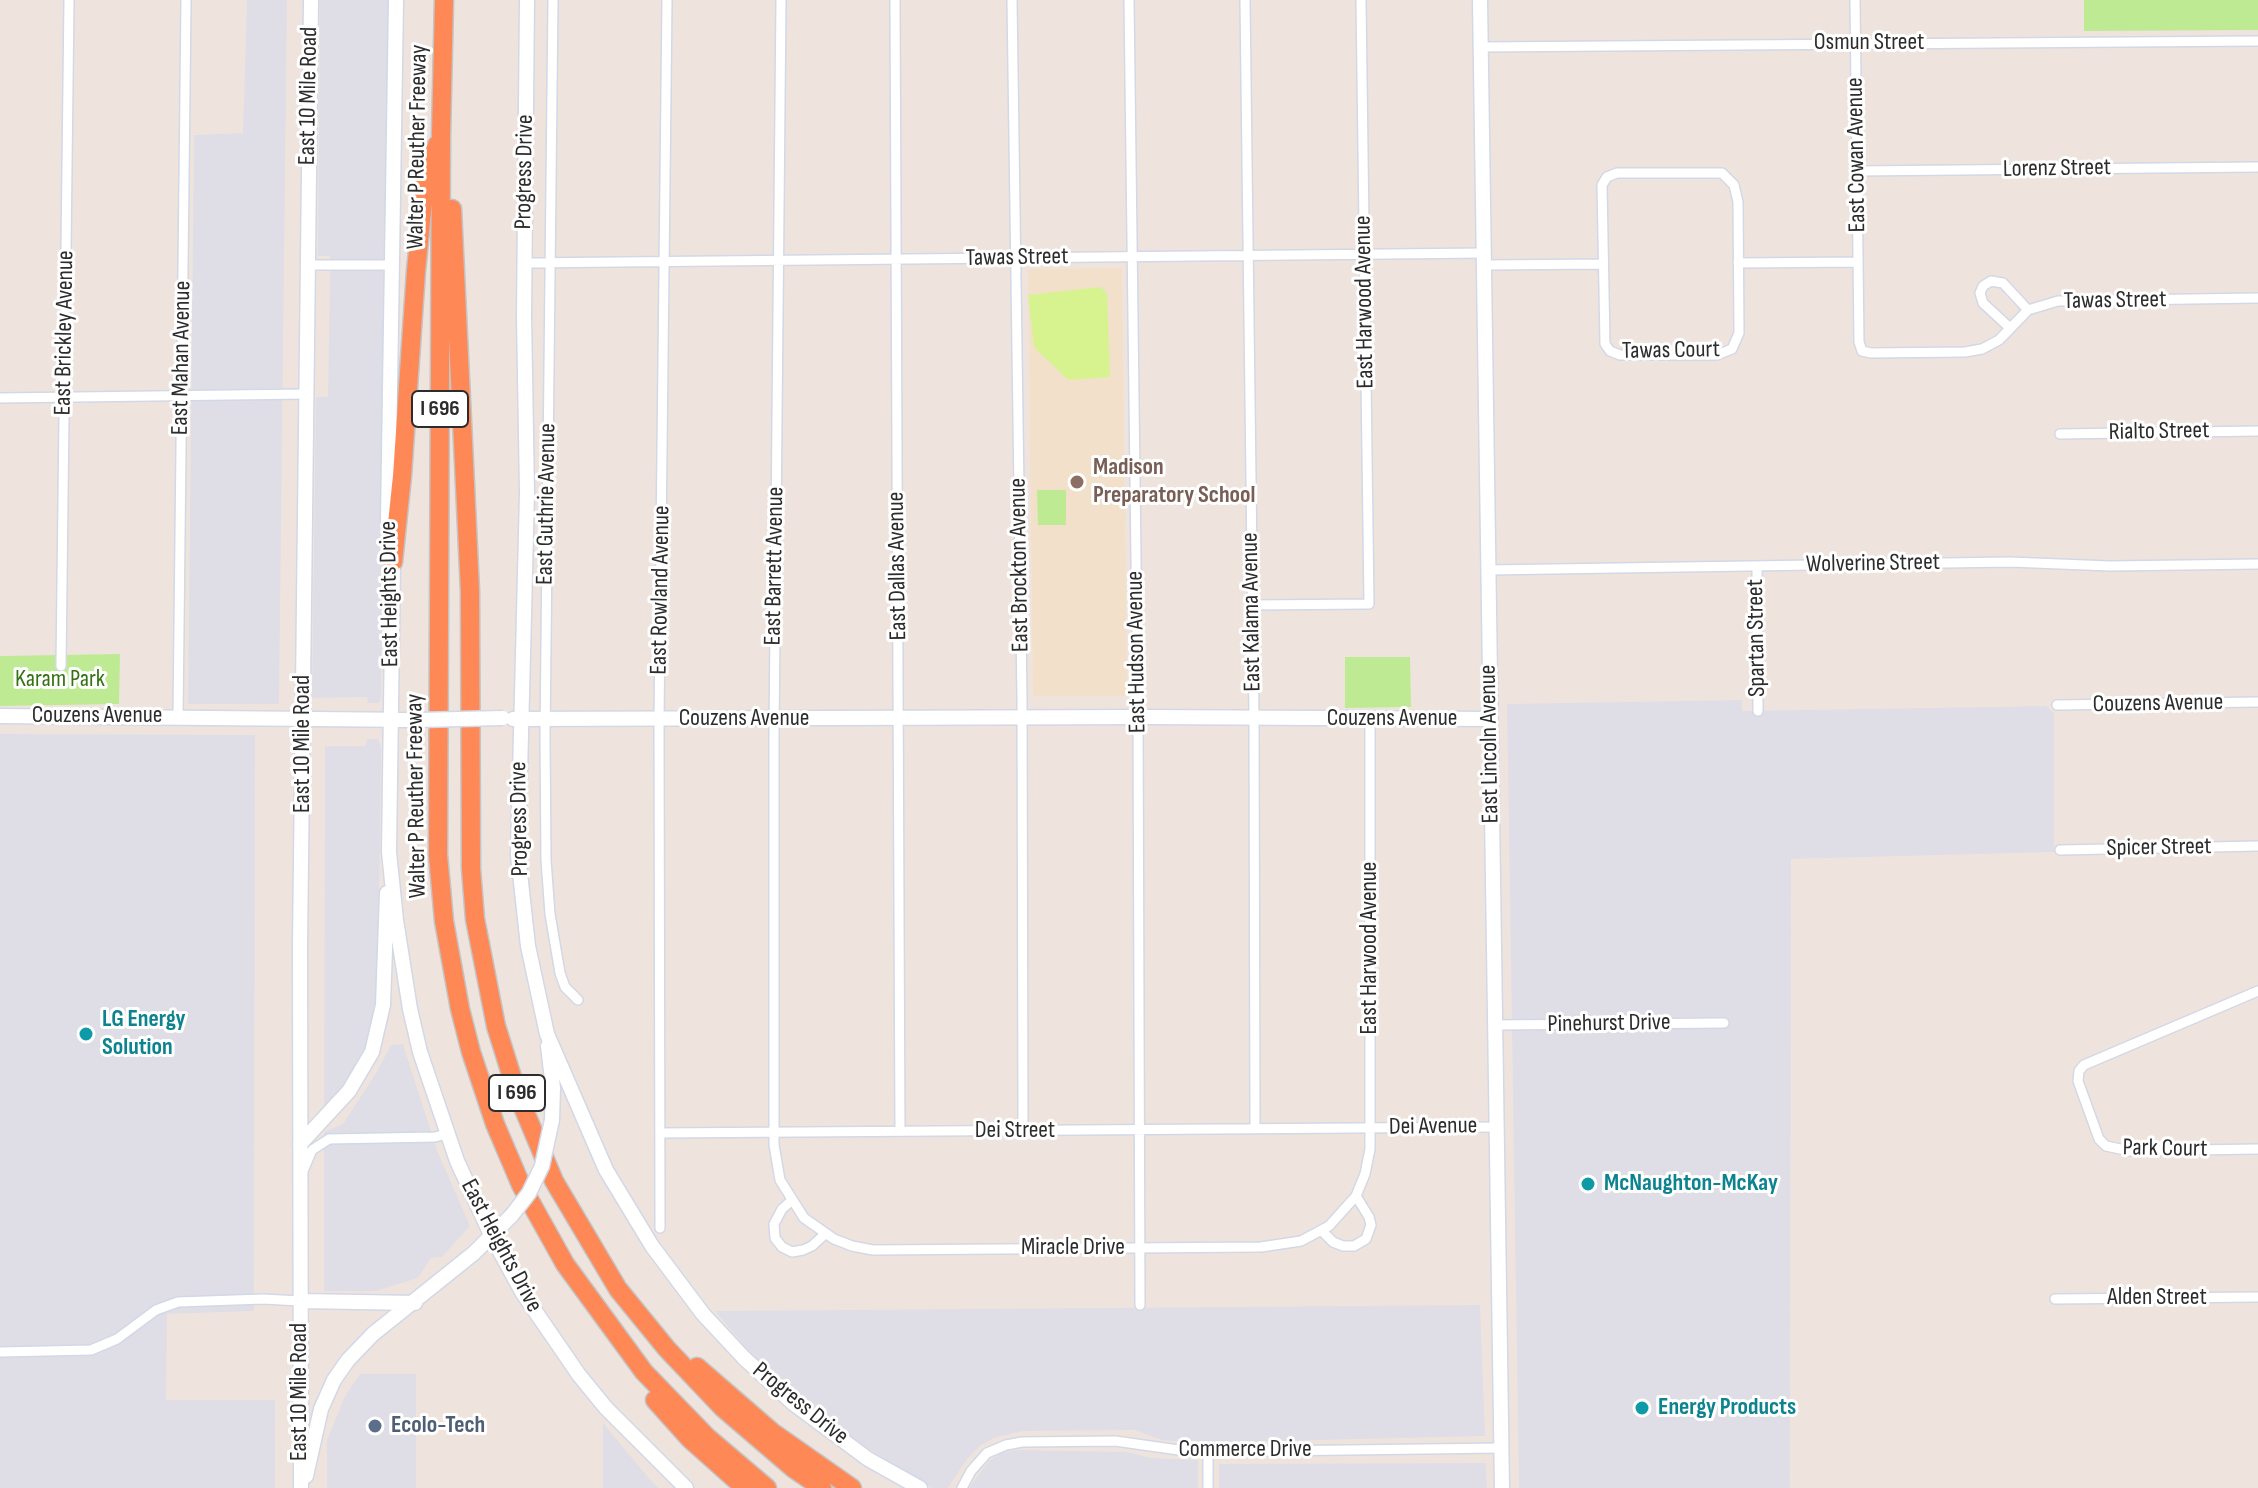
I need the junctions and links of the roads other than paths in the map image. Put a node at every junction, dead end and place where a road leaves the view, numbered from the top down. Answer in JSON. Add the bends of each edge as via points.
{"nodes":[{"id":1,"x":69,"y":0,"type":"edge"},
{"id":2,"x":186,"y":0,"type":"edge"},
{"id":3,"x":311,"y":0,"type":"edge"},
{"id":4,"x":396,"y":0,"type":"edge"},
{"id":5,"x":444,"y":0,"type":"edge"},
{"id":6,"x":527,"y":0,"type":"edge"},
{"id":7,"x":553,"y":0,"type":"edge"},
{"id":8,"x":667,"y":0,"type":"edge"},
{"id":9,"x":781,"y":0,"type":"edge"},
{"id":10,"x":895,"y":0,"type":"edge"},
{"id":11,"x":1012,"y":0,"type":"edge"},
{"id":12,"x":1129,"y":0,"type":"edge"},
{"id":13,"x":1245,"y":0,"type":"edge"},
{"id":14,"x":1361,"y":0,"type":"edge"},
{"id":15,"x":1480,"y":0,"type":"edge"},
{"id":16,"x":1855,"y":0,"type":"edge"},
{"id":17,"x":444,"y":31,"type":"junction"},
{"id":18,"x":2258,"y":41,"type":"edge"},
{"id":19,"x":1855,"y":43,"type":"junction"},
{"id":20,"x":1481,"y":47,"type":"junction"},
{"id":21,"x":441,"y":135,"type":"junction"},
{"id":22,"x":2258,"y":167,"type":"edge"},
{"id":23,"x":1857,"y":171,"type":"junction"},
{"id":24,"x":1364,"y":255,"type":"junction"},
{"id":25,"x":1248,"y":256,"type":"junction"},
{"id":26,"x":1132,"y":257,"type":"junction"},
{"id":27,"x":1016,"y":258,"type":"junction"},
{"id":28,"x":895,"y":259,"type":"junction"},
{"id":29,"x":1484,"y":259,"type":"junction"},
{"id":30,"x":778,"y":261,"type":"junction"},
{"id":31,"x":664,"y":262,"type":"junction"},
{"id":32,"x":1858,"y":262,"type":"junction"},
{"id":33,"x":524,"y":263,"type":"junction"},
{"id":34,"x":550,"y":263,"type":"junction"},
{"id":35,"x":1738,"y":263,"type":"junction"},
{"id":36,"x":1603,"y":264,"type":"junction"},
{"id":37,"x":307,"y":265,"type":"junction"},
{"id":38,"x":393,"y":265,"type":"junction"},
{"id":39,"x":2258,"y":298,"type":"edge"},
{"id":40,"x":2028,"y":310,"type":"junction"},
{"id":41,"x":2010,"y":328,"type":"junction"},
{"id":42,"x":306,"y":394,"type":"junction"},
{"id":43,"x":182,"y":396,"type":"junction"},
{"id":44,"x":0,"y":398,"type":"edge"},
{"id":45,"x":64,"y":398,"type":"junction"},
{"id":46,"x":2258,"y":431,"type":"edge"},
{"id":47,"x":2060,"y":434,"type":"dead end"},
{"id":48,"x":393,"y":562,"type":"junction"},
{"id":49,"x":2258,"y":564,"type":"edge"},
{"id":50,"x":1757,"y":566,"type":"junction"},
{"id":51,"x":1487,"y":570,"type":"junction"},
{"id":52,"x":1252,"y":605,"type":"junction"},
{"id":53,"x":61,"y":666,"type":"dead end"},
{"id":54,"x":2258,"y":702,"type":"edge"},
{"id":55,"x":2057,"y":705,"type":"dead end"},
{"id":56,"x":1758,"y":711,"type":"dead end"},
{"id":57,"x":0,"y":716,"type":"edge"},
{"id":58,"x":178,"y":716,"type":"junction"},
{"id":59,"x":1022,"y":717,"type":"junction"},
{"id":60,"x":1138,"y":717,"type":"junction"},
{"id":61,"x":900,"y":718,"type":"junction"},
{"id":62,"x":1254,"y":718,"type":"junction"},
{"id":63,"x":774,"y":719,"type":"junction"},
{"id":64,"x":1489,"y":719,"type":"junction"},
{"id":65,"x":303,"y":720,"type":"junction"},
{"id":66,"x":390,"y":720,"type":"junction"},
{"id":67,"x":522,"y":720,"type":"junction"},
{"id":68,"x":545,"y":720,"type":"junction"},
{"id":69,"x":659,"y":720,"type":"junction"},
{"id":70,"x":1370,"y":720,"type":"junction"},
{"id":71,"x":2258,"y":846,"type":"edge"},
{"id":72,"x":2060,"y":850,"type":"dead end"},
{"id":73,"x":389,"y":852,"type":"junction"},
{"id":74,"x":2258,"y":991,"type":"edge"},
{"id":75,"x":578,"y":1000,"type":"dead end"},
{"id":76,"x":1724,"y":1023,"type":"dead end"},
{"id":77,"x":1494,"y":1025,"type":"junction"},
{"id":78,"x":547,"y":1034,"type":"junction"},
{"id":79,"x":1496,"y":1127,"type":"junction"},
{"id":80,"x":1255,"y":1128,"type":"junction"},
{"id":81,"x":1370,"y":1128,"type":"junction"},
{"id":82,"x":1138,"y":1130,"type":"junction"},
{"id":83,"x":900,"y":1131,"type":"junction"},
{"id":84,"x":1023,"y":1131,"type":"junction"},
{"id":85,"x":660,"y":1133,"type":"junction"},
{"id":86,"x":774,"y":1133,"type":"junction"},
{"id":87,"x":446,"y":1134,"type":"junction"},
{"id":88,"x":300,"y":1144,"type":"junction"},
{"id":89,"x":2258,"y":1149,"type":"edge"},
{"id":90,"x":300,"y":1177,"type":"junction"},
{"id":91,"x":1356,"y":1196,"type":"junction"},
{"id":92,"x":791,"y":1201,"type":"junction"},
{"id":93,"x":660,"y":1228,"type":"dead end"},
{"id":94,"x":1322,"y":1231,"type":"junction"},
{"id":95,"x":824,"y":1235,"type":"junction"},
{"id":96,"x":492,"y":1237,"type":"junction"},
{"id":97,"x":1140,"y":1248,"type":"junction"},
{"id":98,"x":2258,"y":1297,"type":"edge"},
{"id":99,"x":2055,"y":1299,"type":"dead end"},
{"id":100,"x":300,"y":1301,"type":"junction"},
{"id":101,"x":415,"y":1303,"type":"junction"},
{"id":102,"x":1140,"y":1305,"type":"dead end"},
{"id":103,"x":620,"y":1343,"type":"junction"},
{"id":104,"x":667,"y":1349,"type":"junction"},
{"id":105,"x":0,"y":1352,"type":"edge"},
{"id":106,"x":1501,"y":1448,"type":"junction"},
{"id":107,"x":1208,"y":1452,"type":"junction"},
{"id":108,"x":302,"y":1488,"type":"edge"},
{"id":109,"x":686,"y":1488,"type":"edge"},
{"id":110,"x":745,"y":1488,"type":"edge"},
{"id":111,"x":767,"y":1488,"type":"edge"},
{"id":112,"x":822,"y":1488,"type":"edge"},
{"id":113,"x":852,"y":1488,"type":"edge"},
{"id":114,"x":920,"y":1488,"type":"edge"},
{"id":115,"x":962,"y":1488,"type":"edge"},
{"id":116,"x":1208,"y":1488,"type":"edge"},
{"id":117,"x":1502,"y":1488,"type":"edge"}],
"edges":[{"from":1,"to":45,"type":"street","name":"East Brickley Avenue"},
{"from":2,"to":43,"type":"street","name":"East Mahan Avenue"},
{"from":3,"to":37,"type":"main road","name":"East 10 Mile Road"},
{"from":4,"to":38,"type":"main road","name":"East Heights Drive"},
{"from":5,"to":17,"type":"highway","name":"Walter P Reuther Freeway","number":"I 696"},
{"from":6,"to":33,"type":"main road","name":"Progress Drive"},
{"from":7,"to":34,"type":"street","name":"East Guthrie Avenue"},
{"from":8,"to":31,"type":"street","name":"East Rowland Avenue"},
{"from":9,"to":30,"type":"street","name":"East Barrett Avenue"},
{"from":10,"to":28,"type":"street","name":"East Dallas Avenue"},
{"from":11,"to":27,"type":"street","name":"East Brockton Avenue"},
{"from":12,"to":26,"type":"street","name":"East Hudson Avenue"},
{"from":13,"to":25,"type":"street","name":"East Kalama Avenue"},
{"from":14,"to":24,"type":"street","name":"East Harwood Avenue"},
{"from":15,"to":20,"type":"main road","name":"East Lincoln Avenue"},
{"from":16,"to":19,"type":"street","name":"East Cowan Avenue"},
{"from":17,"to":21,"type":"highway","name":"Walter P Reuther Freeway","number":"I 696"},
{"from":17,"to":104,"type":"highway","number":"I 696","via":[[470,591],[475,919],[496,1026],[554,1181],[618,1289]]},
{"from":18,"to":19,"type":"street","name":"Osmun Street"},
{"from":19,"to":20,"type":"street","name":"Osmun Street"},
{"from":19,"to":23,"type":"street","name":"East Cowan Avenue"},
{"from":20,"to":29,"type":"main road","name":"East Lincoln Avenue"},
{"from":21,"to":48,"type":"highway","via":[[426,170]]},
{"from":21,"to":103,"type":"highway","name":"Walter P Reuther Freeway","number":"I 696","via":[[438,821],[444,921],[471,1052],[508,1156],[565,1264]]},
{"from":22,"to":23,"type":"street","name":"Lorenz Street"},
{"from":23,"to":32,"type":"street","name":"East Cowan Avenue"},
{"from":24,"to":25,"type":"street","name":"Tawas Street"},
{"from":24,"to":29,"type":"street","name":"Tawas Street"},
{"from":24,"to":52,"type":"street","name":"East Harwood Avenue","via":[[1369,604]]},
{"from":25,"to":26,"type":"street","name":"Tawas Street"},
{"from":25,"to":52,"type":"street","name":"East Kalama Avenue"},
{"from":26,"to":27,"type":"street","name":"Tawas Street"},
{"from":26,"to":60,"type":"street","name":"East Hudson Avenue"},
{"from":27,"to":28,"type":"street","name":"Tawas Street"},
{"from":27,"to":59,"type":"street","name":"East Brockton Avenue"},
{"from":28,"to":30,"type":"street","name":"Tawas Street"},
{"from":28,"to":61,"type":"street","name":"East Dallas Avenue"},
{"from":29,"to":36,"type":"street","name":"Tawas Street"},
{"from":29,"to":51,"type":"main road","name":"East Lincoln Avenue"},
{"from":30,"to":31,"type":"street","name":"Tawas Street"},
{"from":30,"to":63,"type":"street","name":"East Barrett Avenue"},
{"from":31,"to":34,"type":"street","name":"Tawas Street"},
{"from":31,"to":69,"type":"street","name":"East Rowland Avenue"},
{"from":32,"to":35,"type":"street"},
{"from":32,"to":41,"type":"street","via":[[1859,342],[1866,353],[1973,351],[1995,343]]},
{"from":33,"to":34,"type":"street","name":"Tawas Street"},
{"from":33,"to":67,"type":"main road","name":"Progress Drive","via":[[527,493]]},
{"from":34,"to":68,"type":"street","name":"East Guthrie Avenue"},
{"from":35,"to":36,"type":"street","via":[[1737,190],[1727,176],[1648,172],[1613,173],[1604,180]]},
{"from":35,"to":36,"type":"street","name":"Tawas Court","via":[[1738,340],[1717,355],[1610,351],[1604,338]]},
{"from":37,"to":38,"type":"street"},
{"from":37,"to":42,"type":"main road","name":"East 10 Mile Road"},
{"from":38,"to":48,"type":"main road","name":"East Heights Drive","via":[[388,520]]},
{"from":39,"to":40,"type":"street","name":"Tawas Street","via":[[2058,301]]},
{"from":40,"to":41,"type":"street"},
{"from":40,"to":41,"type":"street","via":[[2003,283],[1983,286],[1983,303]]},
{"from":42,"to":43,"type":"street"},
{"from":42,"to":65,"type":"main road","name":"East 10 Mile Road"},
{"from":43,"to":45,"type":"street"},
{"from":43,"to":58,"type":"street","name":"East Mahan Avenue"},
{"from":44,"to":45,"type":"street"},
{"from":45,"to":53,"type":"street","name":"East Brickley Avenue"},
{"from":46,"to":47,"type":"street","name":"Rialto Street"},
{"from":48,"to":66,"type":"main road","name":"East Heights Drive"},
{"from":49,"to":50,"type":"street","name":"Wolverine Street"},
{"from":50,"to":51,"type":"street","name":"Wolverine Street"},
{"from":50,"to":56,"type":"street","name":"Spartan Street"},
{"from":51,"to":64,"type":"main road","name":"East Lincoln Avenue"},
{"from":52,"to":62,"type":"street","name":"East Kalama Avenue"},
{"from":54,"to":55,"type":"street","name":"Couzens Avenue"},
{"from":57,"to":58,"type":"main road","name":"Couzens Avenue"},
{"from":58,"to":65,"type":"main road","name":"Couzens Avenue"},
{"from":59,"to":60,"type":"main road","name":"Couzens Avenue"},
{"from":59,"to":61,"type":"main road","name":"Couzens Avenue"},
{"from":59,"to":84,"type":"street","name":"East Brockton Avenue"},
{"from":60,"to":62,"type":"main road","name":"Couzens Avenue"},
{"from":60,"to":82,"type":"street","name":"East Hudson Avenue"},
{"from":61,"to":63,"type":"main road","name":"Couzens Avenue"},
{"from":61,"to":83,"type":"street","name":"East Dallas Avenue"},
{"from":62,"to":70,"type":"main road","name":"Couzens Avenue"},
{"from":62,"to":80,"type":"street","name":"East Kalama Avenue"},
{"from":63,"to":69,"type":"main road","name":"Couzens Avenue"},
{"from":63,"to":86,"type":"street","name":"East Barrett Avenue"},
{"from":64,"to":70,"type":"main road","name":"Couzens Avenue"},
{"from":64,"to":77,"type":"main road","name":"East Lincoln Avenue"},
{"from":65,"to":66,"type":"main road","name":"Couzens Avenue"},
{"from":65,"to":88,"type":"main road","name":"East 10 Mile Road"},
{"from":66,"to":67,"type":"main road","name":"Couzens Avenue","bridge":true},
{"from":66,"to":73,"type":"main road","name":"East Heights Drive"},
{"from":67,"to":68,"type":"main road","name":"Couzens Avenue"},
{"from":67,"to":78,"type":"main road","name":"Progress Drive","via":[[518,813],[523,910]]},
{"from":68,"to":69,"type":"main road","name":"Couzens Avenue"},
{"from":68,"to":75,"type":"street","name":"East Guthrie Avenue","via":[[550,914],[562,981]]},
{"from":69,"to":85,"type":"street","name":"East Rowland Avenue"},
{"from":70,"to":81,"type":"street","name":"East Harwood Avenue"},
{"from":71,"to":72,"type":"street","name":"Spicer Street"},
{"from":73,"to":87,"type":"main road","name":"East Heights Drive","via":[[410,1009]]},
{"from":73,"to":88,"type":"main road","via":[[377,1036],[357,1080]]},
{"from":74,"to":89,"type":"street","name":"Park Court","via":[[2079,1071],[2080,1090],[2106,1146],[2130,1151]]},
{"from":76,"to":77,"type":"street","name":"Pinehurst Drive"},
{"from":77,"to":79,"type":"main road","name":"East Lincoln Avenue"},
{"from":78,"to":96,"type":"main road","bridge":true,"via":[[552,1120],[542,1166],[529,1193]]},
{"from":78,"to":114,"type":"main road","name":"Progress Drive","via":[[612,1181],[671,1275],[703,1314],[794,1404],[868,1459]]},
{"from":79,"to":81,"type":"street","name":"Dei Avenue"},
{"from":79,"to":106,"type":"main road","name":"East Lincoln Avenue"},
{"from":80,"to":81,"type":"street","name":"Dei Street"},
{"from":80,"to":82,"type":"street","name":"Dei Street"},
{"from":81,"to":91,"type":"street","name":"Miracle Drive","via":[[1368,1165]]},
{"from":82,"to":84,"type":"street","name":"Dei Street"},
{"from":82,"to":97,"type":"street","name":"East Hudson Avenue"},
{"from":83,"to":84,"type":"street","name":"Dei Street"},
{"from":83,"to":86,"type":"street","name":"Dei Street"},
{"from":85,"to":86,"type":"street","name":"Dei Street"},
{"from":85,"to":93,"type":"street","name":"East Rowland Avenue"},
{"from":86,"to":92,"type":"street","name":"Miracle Drive","via":[[777,1170]]},
{"from":87,"to":90,"type":"street","via":[[323,1141],[312,1150]]},
{"from":87,"to":96,"type":"main road","name":"East Heights Drive"},
{"from":88,"to":90,"type":"main road","name":"East 10 Mile Road"},
{"from":90,"to":100,"type":"main road","name":"East 10 Mile Road"},
{"from":91,"to":94,"type":"street","name":"Miracle Drive"},
{"from":91,"to":94,"type":"street","via":[[1371,1225],[1366,1239],[1343,1246]]},
{"from":92,"to":95,"type":"street","name":"Miracle Drive"},
{"from":92,"to":95,"type":"street","via":[[774,1224],[782,1247],[803,1250]]},
{"from":94,"to":97,"type":"street","name":"Miracle Drive","via":[[1274,1247]]},
{"from":95,"to":97,"type":"street","name":"Miracle Drive","via":[[873,1250]]},
{"from":96,"to":101,"type":"main road"},
{"from":96,"to":109,"type":"main road","name":"East Heights Drive","via":[[579,1375]]},
{"from":97,"to":102,"type":"street","name":"East Hudson Avenue"},
{"from":98,"to":99,"type":"street","name":"Alden Street"},
{"from":100,"to":101,"type":"main road"},
{"from":100,"to":105,"type":"street","via":[[178,1302],[91,1350]]},
{"from":100,"to":108,"type":"main road","name":"East 10 Mile Road"},
{"from":101,"to":108,"type":"main road","via":[[367,1340],[334,1380],[316,1425]]},
{"from":103,"to":110,"type":"highway","via":[[659,1405]]},
{"from":103,"to":111,"type":"highway","name":"Walter P Reuther Freeway","number":"I 696","via":[[707,1437]]},
{"from":104,"to":112,"type":"highway","number":"I 696","via":[[760,1442]]},
{"from":104,"to":113,"type":"highway"},
{"from":106,"to":107,"type":"street","name":"Commerce Drive"},
{"from":106,"to":117,"type":"main road","name":"East Lincoln Avenue"},
{"from":107,"to":115,"type":"street","name":"Commerce Drive","via":[[1115,1441],[1014,1443],[982,1458]]},
{"from":107,"to":116,"type":"street"}]}
